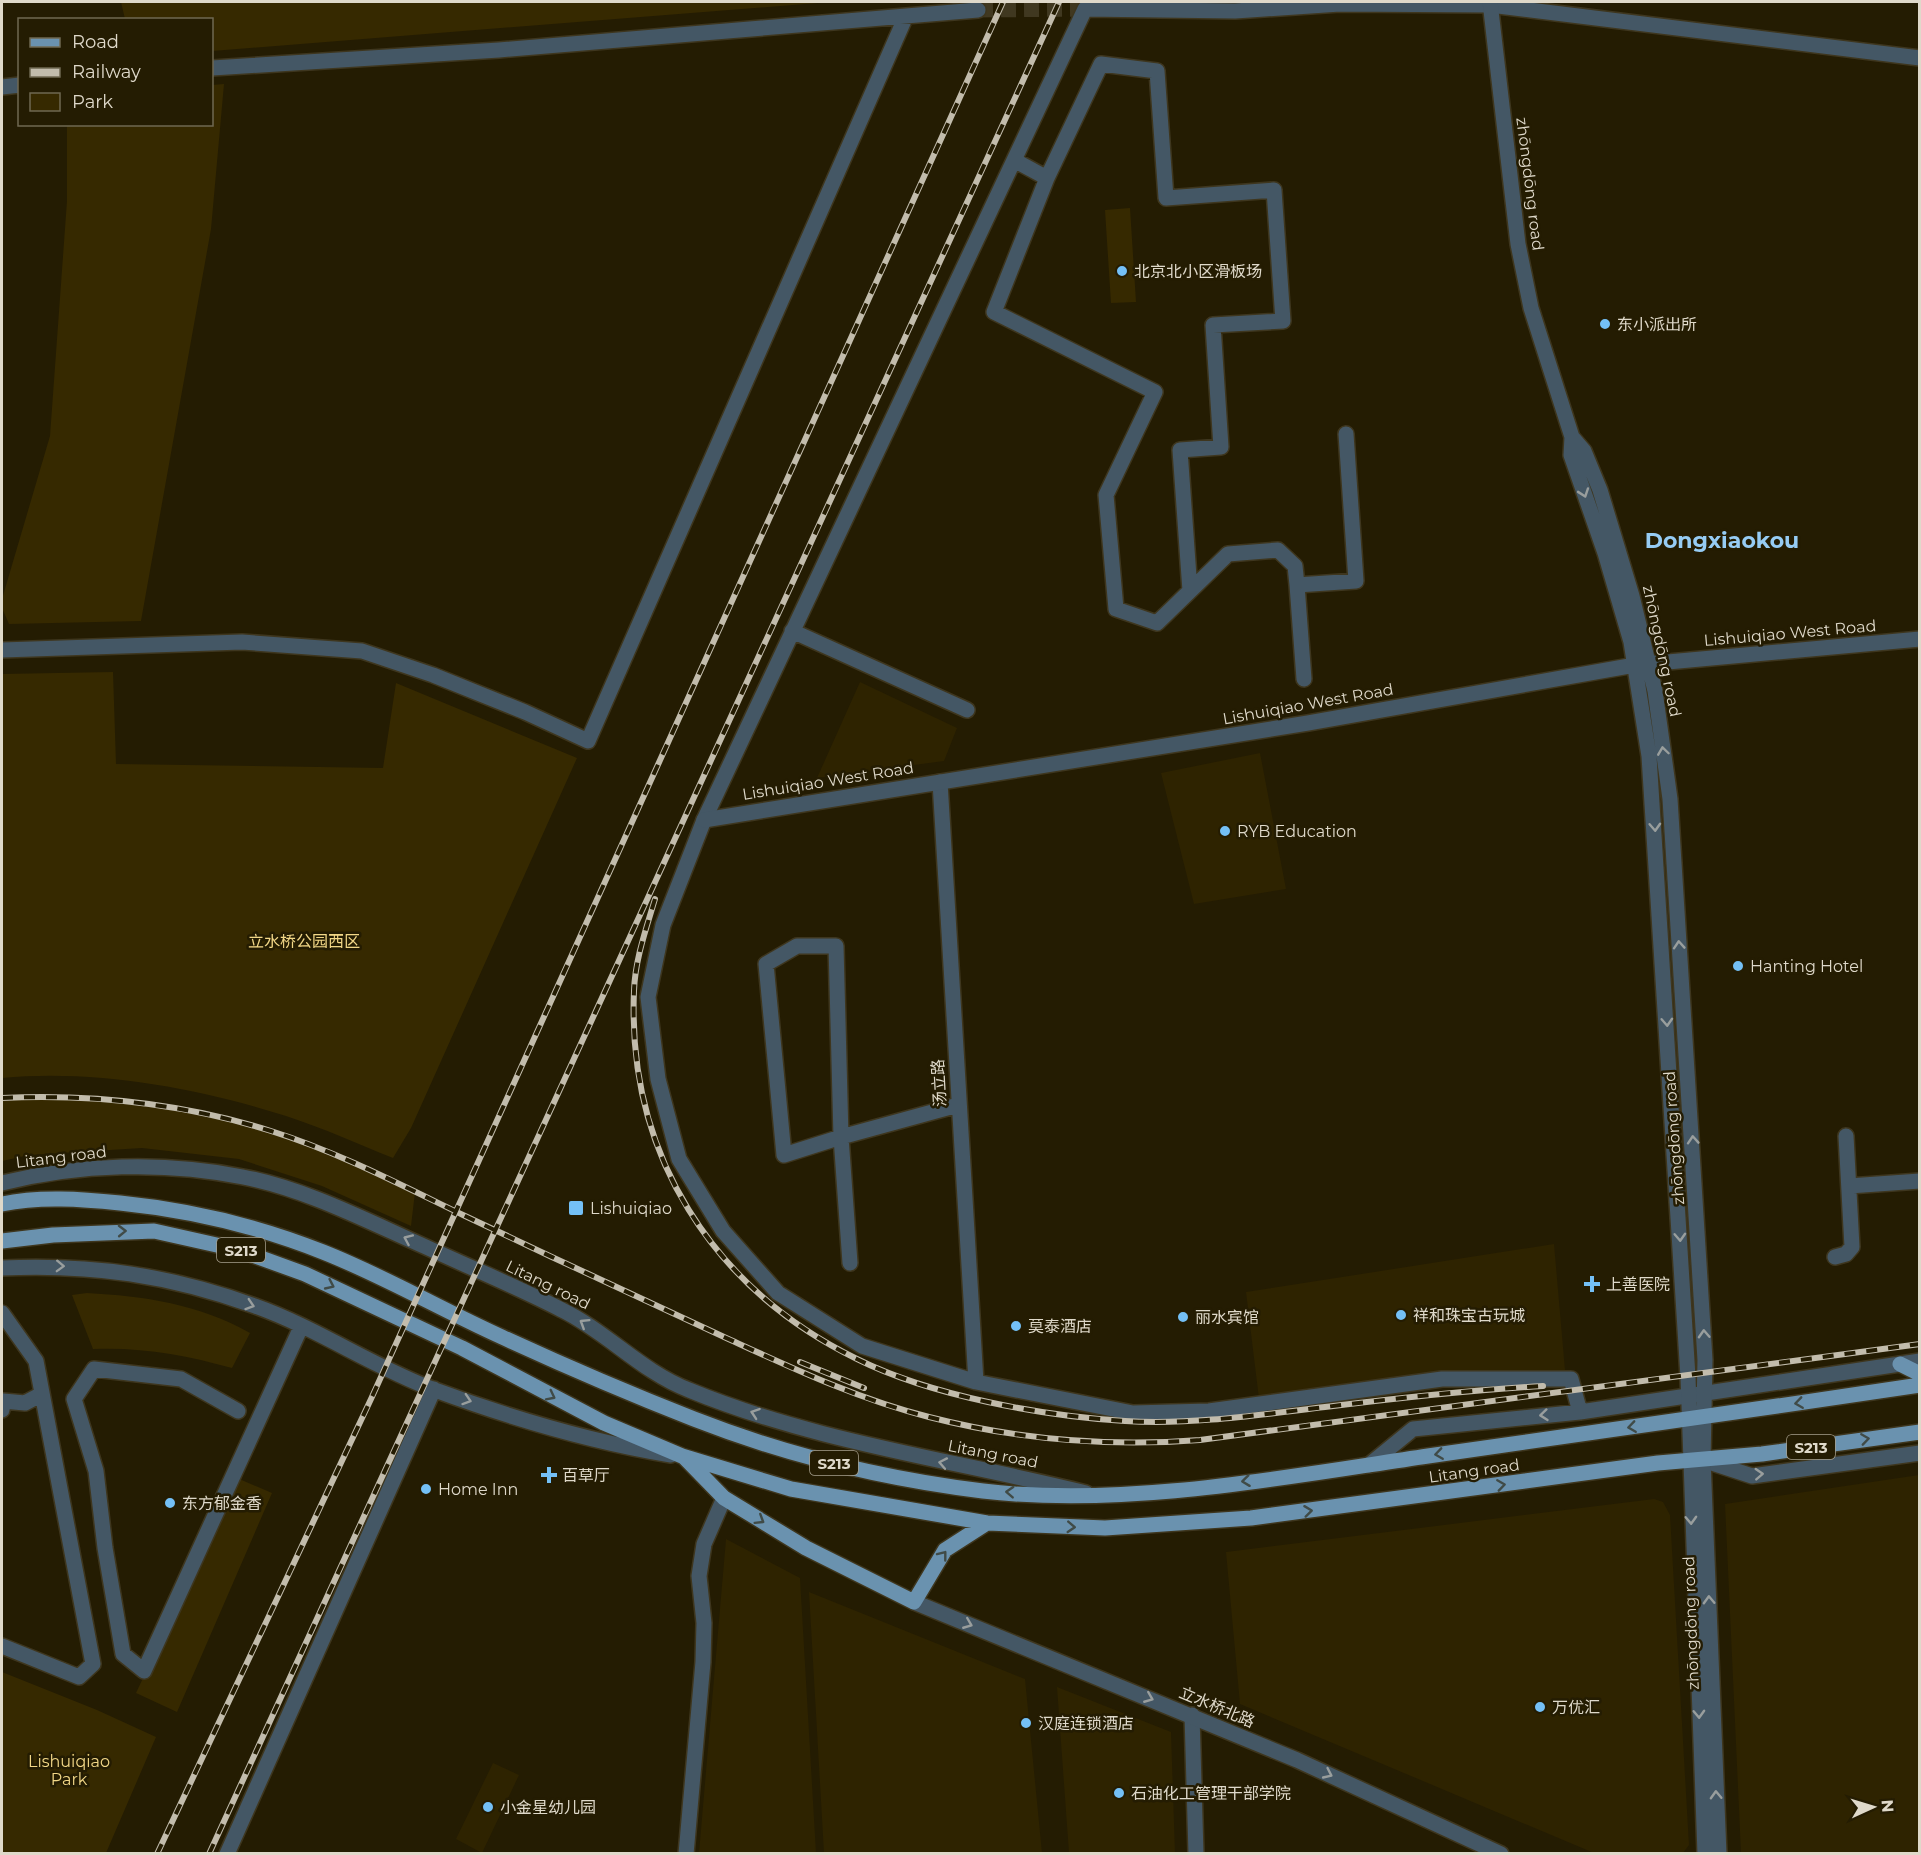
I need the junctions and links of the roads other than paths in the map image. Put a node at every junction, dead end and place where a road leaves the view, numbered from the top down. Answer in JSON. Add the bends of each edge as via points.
{"nodes":[{"id":1,"x":1490,"y":3,"type":"edge"},
{"id":2,"x":978,"y":10,"type":"tunnel mouth"},
{"id":3,"x":906,"y":16,"type":"junction"},
{"id":4,"x":1920,"y":58,"type":"edge"},
{"id":5,"x":213,"y":68,"type":"edge"},
{"id":6,"x":18,"y":86,"type":"edge"},
{"id":7,"x":2,"y":87,"type":"edge"},
{"id":8,"x":1014,"y":160,"type":"junction"},
{"id":9,"x":1047,"y":178,"type":"junction"},
{"id":10,"x":1346,"y":434,"type":"dead end"},
{"id":11,"x":1297,"y":585,"type":"junction"},
{"id":12,"x":1190,"y":591,"type":"junction"},
{"id":13,"x":792,"y":632,"type":"junction"},
{"id":14,"x":1920,"y":639,"type":"edge"},
{"id":15,"x":2,"y":650,"type":"edge"},
{"id":16,"x":1642,"y":664,"type":"junction"},
{"id":17,"x":1304,"y":679,"type":"dead end"},
{"id":18,"x":967,"y":710,"type":"dead end"},
{"id":19,"x":940,"y":782,"type":"junction"},
{"id":20,"x":704,"y":820,"type":"junction"},
{"id":21,"x":958,"y":1105,"type":"junction"},
{"id":22,"x":1846,"y":1136,"type":"dead end"},
{"id":23,"x":841,"y":1137,"type":"junction"},
{"id":24,"x":1920,"y":1181,"type":"edge"},
{"id":25,"x":2,"y":1183,"type":"edge"},
{"id":26,"x":1849,"y":1186,"type":"junction"},
{"id":27,"x":2,"y":1202,"type":"edge"},
{"id":28,"x":2,"y":1241,"type":"edge"},
{"id":29,"x":1835,"y":1257,"type":"dead end"},
{"id":30,"x":850,"y":1263,"type":"dead end"},
{"id":31,"x":2,"y":1268,"type":"edge"},
{"id":32,"x":2,"y":1312,"type":"edge"},
{"id":33,"x":301,"y":1327,"type":"junction"},
{"id":34,"x":1920,"y":1361,"type":"edge"},
{"id":35,"x":1900,"y":1364,"type":"junction"},
{"id":36,"x":1920,"y":1374,"type":"edge"},
{"id":37,"x":976,"y":1382,"type":"junction"},
{"id":38,"x":1920,"y":1385,"type":"edge"},
{"id":39,"x":434,"y":1389,"type":"junction"},
{"id":40,"x":1706,"y":1393,"type":"junction"},
{"id":41,"x":42,"y":1394,"type":"junction"},
{"id":42,"x":1689,"y":1395,"type":"junction"},
{"id":43,"x":2,"y":1410,"type":"edge"},
{"id":44,"x":238,"y":1412,"type":"dead end"},
{"id":45,"x":1580,"y":1412,"type":"junction"},
{"id":46,"x":1698,"y":1418,"type":"junction"},
{"id":47,"x":1920,"y":1432,"type":"edge"},
{"id":48,"x":1920,"y":1453,"type":"edge"},
{"id":49,"x":682,"y":1456,"type":"junction"},
{"id":50,"x":1696,"y":1461,"type":"junction"},
{"id":51,"x":1369,"y":1465,"type":"junction"},
{"id":52,"x":1103,"y":1497,"type":"junction"},
{"id":53,"x":724,"y":1498,"type":"junction"},
{"id":54,"x":987,"y":1523,"type":"junction"},
{"id":55,"x":914,"y":1602,"type":"junction"},
{"id":56,"x":2,"y":1646,"type":"edge"},
{"id":57,"x":1192,"y":1715,"type":"junction"},
{"id":58,"x":227,"y":1854,"type":"edge"},
{"id":59,"x":686,"y":1854,"type":"edge"},
{"id":60,"x":1196,"y":1854,"type":"edge"},
{"id":61,"x":1501,"y":1854,"type":"edge"},
{"id":62,"x":1705,"y":1854,"type":"edge"},
{"id":63,"x":1719,"y":1854,"type":"edge"}],
"edges":[{"from":1,"to":4,"type":"street"},
{"from":1,"to":8,"type":"street","via":[[1340,4],[1235,11],[1085,9]]},
{"from":1,"to":16,"type":"street","name":"zhōngdōng road","via":[[1518,244],[1531,309],[1572,437],[1571,455]]},
{"from":2,"to":3,"type":"street"},
{"from":3,"to":5,"type":"street","via":[[499,50]]},
{"from":3,"to":15,"type":"street","via":[[588,741],[453,683],[362,651],[242,642]]},
{"from":6,"to":7,"type":"street"},
{"from":8,"to":9,"type":"street"},
{"from":8,"to":13,"type":"street"},
{"from":9,"to":12,"type":"street","via":[[994,312],[1155,392],[1106,495],[1116,609],[1156,623]]},
{"from":9,"to":12,"type":"street","via":[[1101,64],[1157,70],[1166,198],[1275,190],[1283,321],[1213,326],[1221,447],[1180,450]]},
{"from":10,"to":11,"type":"street","via":[[1356,581]]},
{"from":11,"to":12,"type":"street","via":[[1295,566],[1278,550],[1228,554]]},
{"from":11,"to":17,"type":"street"},
{"from":13,"to":18,"type":"street"},
{"from":13,"to":20,"type":"street"},
{"from":14,"to":16,"type":"street","name":"Lishuiqiao West Road"},
{"from":16,"to":19,"type":"street","name":"Lishuiqiao West Road"},
{"from":40,"to":16,"type":"street","name":"zhōngdōng road","one_way":true,"via":[[1670,799]]},
{"from":16,"to":42,"type":"street","name":"zhōngdōng road","one_way":true},
{"from":19,"to":20,"type":"street","name":"Lishuiqiao West Road"},
{"from":19,"to":21,"type":"street","name":"汤立路"},
{"from":20,"to":37,"type":"street","via":[[663,925],[648,997],[658,1079],[679,1159],[723,1231],[778,1293],[862,1346]]},
{"from":21,"to":23,"type":"street"},
{"from":21,"to":37,"type":"street","name":"汤立路"},
{"from":22,"to":26,"type":"street"},
{"from":23,"to":23,"type":"street","via":[[784,1155],[766,963],[797,946],[836,946]]},
{"from":23,"to":30,"type":"street"},
{"from":24,"to":26,"type":"street"},
{"from":52,"to":25,"type":"street","name":"Litang road","number":"S213","one_way":true,"via":[[1003,1472],[942,1463],[767,1418],[686,1389],[564,1310],[320,1201],[243,1177],[175,1169],[106,1168]]},
{"from":26,"to":29,"type":"street","via":[[1852,1246],[1846,1254]]},
{"from":52,"to":27,"type":"main road","name":"Litang road","number":"S213","one_way":true,"via":[[984,1491],[851,1467],[780,1448],[695,1420],[525,1347],[322,1251],[206,1216],[96,1200]]},
{"from":28,"to":49,"type":"main road","name":"Litang road","number":"S213","one_way":true,"via":[[53,1234],[154,1231],[239,1250],[305,1274],[462,1348],[604,1423]]},
{"from":31,"to":33,"type":"street","name":"Litang road","number":"S213","one_way":true,"via":[[99,1268],[152,1276],[256,1306]]},
{"from":32,"to":41,"type":"street","via":[[36,1360]]},
{"from":33,"to":39,"type":"street","name":"Litang road","number":"S213"},
{"from":33,"to":44,"type":"street","via":[[144,1671],[123,1654],[96,1471],[75,1399],[94,1369],[181,1379]]},
{"from":34,"to":35,"type":"street"},
{"from":35,"to":36,"type":"main road"},
{"from":35,"to":40,"type":"street"},
{"from":37,"to":45,"type":"street","via":[[1133,1413],[1209,1412],[1442,1379],[1571,1379]]},
{"from":38,"to":46,"type":"main road","name":"Litang road","number":"S213","one_way":true},
{"from":39,"to":49,"type":"street","name":"Litang road","number":"S213","one_way":true,"via":[[610,1445]]},
{"from":39,"to":58,"type":"street"},
{"from":40,"to":42,"type":"street"},
{"from":40,"to":46,"type":"street","name":"zhōngdōng road"},
{"from":41,"to":43,"type":"street","via":[[25,1403],[3,1401]]},
{"from":41,"to":56,"type":"street","via":[[93,1664],[79,1677]]},
{"from":42,"to":45,"type":"street"},
{"from":42,"to":46,"type":"street","name":"zhōngdōng road"},
{"from":45,"to":51,"type":"street","one_way":true,"via":[[1413,1429]]},
{"from":46,"to":50,"type":"street","name":"zhōngdōng road"},
{"from":46,"to":51,"type":"main road","name":"Litang road","number":"S213","one_way":true},
{"from":50,"to":47,"type":"main road","name":"Litang road","number":"S213","one_way":true},
{"from":50,"to":48,"type":"street","name":"Litang road","number":"S213","one_way":true,"via":[[1752,1476]]},
{"from":49,"to":53,"type":"main road"},
{"from":49,"to":54,"type":"main road","name":"Litang road","number":"S213","via":[[791,1489]]},
{"from":54,"to":50,"type":"main road","name":"Litang road","number":"S213","one_way":true,"via":[[1106,1528],[1204,1522]]},
{"from":50,"to":62,"type":"street","name":"zhōngdōng road","one_way":true},
{"from":63,"to":50,"type":"street","name":"zhōngdōng road","one_way":true},
{"from":51,"to":52,"type":"main road","name":"Litang road","number":"S213","one_way":true},
{"from":53,"to":55,"type":"main road","one_way":true,"via":[[806,1548]]},
{"from":53,"to":59,"type":"street","via":[[704,1544],[699,1576],[703,1662]]},
{"from":55,"to":54,"type":"main road","one_way":true,"via":[[945,1550]]},
{"from":55,"to":57,"type":"street","name":"立水桥北路","one_way":true},
{"from":57,"to":60,"type":"street"},
{"from":57,"to":61,"type":"street","name":"立水桥北路","one_way":true}]}
